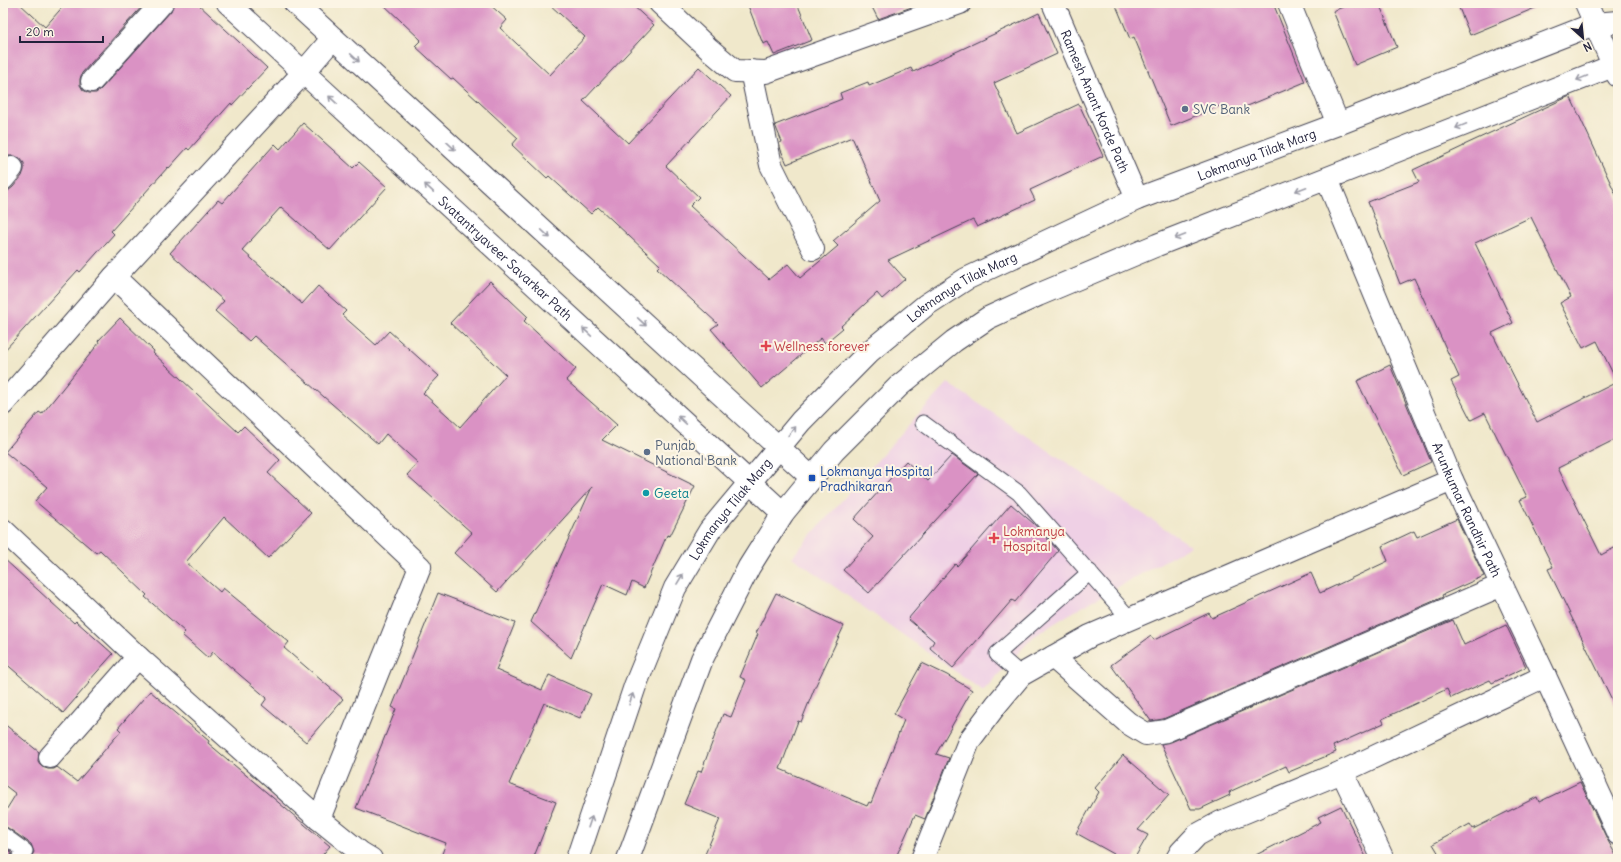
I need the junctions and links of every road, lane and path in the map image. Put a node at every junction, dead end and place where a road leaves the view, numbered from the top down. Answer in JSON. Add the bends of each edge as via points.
{"nodes":[{"id":1,"x":162,"y":3,"type":"edge"},
{"id":2,"x":228,"y":3,"type":"edge"},
{"id":3,"x":295,"y":3,"type":"edge"},
{"id":4,"x":660,"y":3,"type":"edge"},
{"id":5,"x":960,"y":3,"type":"edge"},
{"id":6,"x":1053,"y":3,"type":"edge"},
{"id":7,"x":1289,"y":3,"type":"edge"},
{"id":8,"x":1586,"y":3,"type":"edge"},
{"id":9,"x":1618,"y":22,"type":"edge"},
{"id":10,"x":1594,"y":24,"type":"junction"},
{"id":11,"x":333,"y":38,"type":"junction"},
{"id":12,"x":1617,"y":68,"type":"edge"},
{"id":13,"x":751,"y":71,"type":"junction"},
{"id":14,"x":304,"y":72,"type":"junction"},
{"id":15,"x":92,"y":80,"type":"dead end"},
{"id":16,"x":1338,"y":124,"type":"junction"},
{"id":17,"x":1327,"y":179,"type":"junction"},
{"id":18,"x":1137,"y":199,"type":"junction"},
{"id":19,"x":813,"y":249,"type":"dead end"},
{"id":20,"x":114,"y":277,"type":"junction"},
{"id":21,"x":3,"y":404,"type":"edge"},
{"id":22,"x":923,"y":423,"type":"dead end"},
{"id":23,"x":778,"y":447,"type":"junction"},
{"id":24,"x":812,"y":478,"type":"junction"},
{"id":25,"x":1452,"y":480,"type":"junction"},
{"id":26,"x":749,"y":482,"type":"junction"},
{"id":27,"x":783,"y":513,"type":"junction"},
{"id":28,"x":3,"y":530,"type":"edge"},
{"id":29,"x":1090,"y":572,"type":"junction"},
{"id":30,"x":1502,"y":585,"type":"junction"},
{"id":31,"x":1130,"y":619,"type":"junction"},
{"id":32,"x":138,"y":657,"type":"junction"},
{"id":33,"x":1053,"y":657,"type":"junction"},
{"id":34,"x":1021,"y":675,"type":"junction"},
{"id":35,"x":1545,"y":676,"type":"junction"},
{"id":36,"x":50,"y":757,"type":"dead end"},
{"id":37,"x":1342,"y":772,"type":"junction"},
{"id":38,"x":319,"y":819,"type":"junction"},
{"id":39,"x":1618,"y":834,"type":"edge"},
{"id":40,"x":3,"y":835,"type":"edge"},
{"id":41,"x":19,"y":859,"type":"edge"},
{"id":42,"x":371,"y":859,"type":"edge"},
{"id":43,"x":577,"y":859,"type":"edge"},
{"id":44,"x":628,"y":859,"type":"edge"},
{"id":45,"x":922,"y":859,"type":"edge"},
{"id":46,"x":1177,"y":859,"type":"edge"},
{"id":47,"x":1383,"y":859,"type":"edge"}],
"edges":[{"from":1,"to":15,"type":"street"},
{"from":2,"to":14,"type":"street","name":"Svatantryaveer Savarkar Path"},
{"from":3,"to":11,"type":"street"},
{"from":4,"to":13,"type":"street","via":[[735,71]]},
{"from":5,"to":13,"type":"street","via":[[766,72]]},
{"from":6,"to":18,"type":"street","name":"Ramesh Anant Korde Path"},
{"from":7,"to":16,"type":"street"},
{"from":8,"to":10,"type":"street"},
{"from":9,"to":10,"type":"street","name":"Lokmanya Tilak Marg"},
{"from":10,"to":12,"type":"street"},
{"from":10,"to":16,"type":"street","name":"Lokmanya Tilak Marg"},
{"from":11,"to":14,"type":"street"},
{"from":11,"to":23,"type":"street","one_way":true},
{"from":12,"to":17,"type":"street","one_way":true},
{"from":13,"to":19,"type":"street","via":[[771,165]]},
{"from":14,"to":20,"type":"street"},
{"from":26,"to":14,"type":"street","name":"Svatantryaveer Savarkar Path","one_way":true},
{"from":16,"to":18,"type":"street","name":"Lokmanya Tilak Marg"},
{"from":17,"to":24,"type":"street","one_way":true,"via":[[1157,245],[988,318],[954,341],[899,386],[834,451]]},
{"from":17,"to":25,"type":"street","name":"Arunkumar Randhir Path"},
{"from":23,"to":18,"type":"street","name":"Lokmanya Tilak Marg","one_way":true,"via":[[869,352],[926,305],[966,279]]},
{"from":20,"to":21,"type":"street"},
{"from":20,"to":38,"type":"street","via":[[420,567]]},
{"from":22,"to":29,"type":"lane","via":[[1019,493]]},
{"from":23,"to":24,"type":"street"},
{"from":23,"to":26,"type":"street","name":"Lokmanya Tilak Marg"},
{"from":24,"to":27,"type":"street"},
{"from":25,"to":30,"type":"street","name":"Arunkumar Randhir Path"},
{"from":25,"to":31,"type":"street"},
{"from":26,"to":27,"type":"street","name":"Svatantryaveer Savarkar Path"},
{"from":43,"to":26,"type":"street","name":"Lokmanya Tilak Marg","one_way":true,"via":[[635,686],[675,588],[710,530]]},
{"from":27,"to":44,"type":"street","via":[[749,567],[702,659]]},
{"from":28,"to":32,"type":"street"},
{"from":29,"to":31,"type":"lane"},
{"from":29,"to":34,"type":"lane","via":[[997,654]]},
{"from":30,"to":33,"type":"street","via":[[1166,731],[1146,734],[1128,722]]},
{"from":30,"to":35,"type":"street","name":"Arunkumar Randhir Path"},
{"from":31,"to":33,"type":"street","via":[[1090,636]]},
{"from":32,"to":36,"type":"street"},
{"from":32,"to":38,"type":"street"},
{"from":33,"to":34,"type":"street"},
{"from":34,"to":45,"type":"street","via":[[969,741]]},
{"from":35,"to":37,"type":"street"},
{"from":35,"to":39,"type":"street","name":"Arunkumar Randhir Path"},
{"from":37,"to":46,"type":"street","via":[[1221,822],[1197,835]]},
{"from":37,"to":47,"type":"street"},
{"from":38,"to":42,"type":"street"},
{"from":40,"to":41,"type":"lane","via":[[25,851]]}]}
